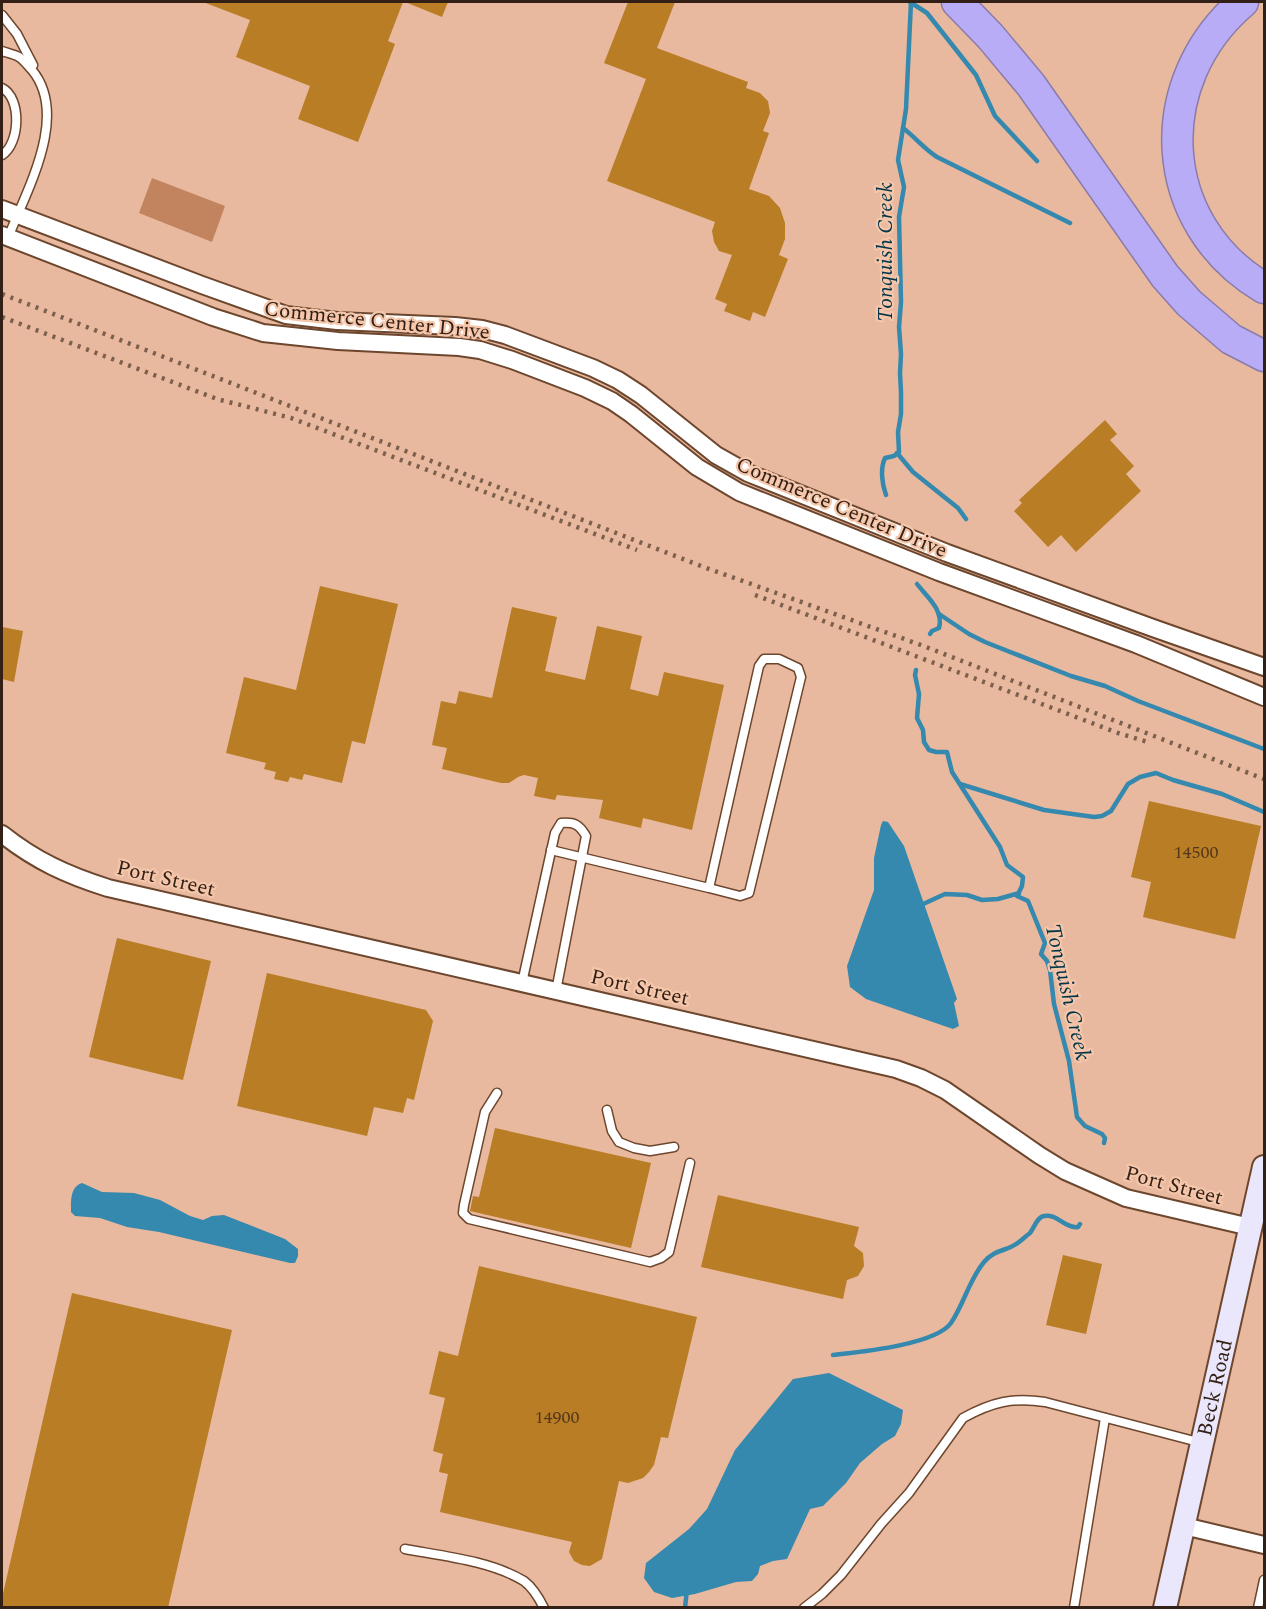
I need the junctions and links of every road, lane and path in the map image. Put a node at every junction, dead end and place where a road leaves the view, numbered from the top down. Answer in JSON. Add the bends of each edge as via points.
{"nodes":[{"id":1,"x":957,"y":2,"type":"edge"},
{"id":2,"x":1243,"y":2,"type":"edge"},
{"id":3,"x":2,"y":15,"type":"edge"},
{"id":4,"x":2,"y":51,"type":"edge"},
{"id":5,"x":39,"y":79,"type":"junction"},
{"id":6,"x":2,"y":88,"type":"edge"},
{"id":7,"x":2,"y":155,"type":"edge"},
{"id":8,"x":9,"y":211,"type":"edge"},
{"id":9,"x":5,"y":237,"type":"edge"},
{"id":10,"x":1264,"y":288,"type":"edge"},
{"id":11,"x":1264,"y":356,"type":"edge"},
{"id":12,"x":947,"y":552,"type":"junction"},
{"id":13,"x":939,"y":572,"type":"junction"},
{"id":14,"x":1264,"y":667,"type":"edge"},
{"id":15,"x":1264,"y":696,"type":"edge"},
{"id":16,"x":2,"y":834,"type":"edge"},
{"id":17,"x":551,"y":850,"type":"junction"},
{"id":18,"x":581,"y":857,"type":"junction"},
{"id":19,"x":709,"y":888,"type":"junction"},
{"id":20,"x":522,"y":983,"type":"junction"},
{"id":21,"x":555,"y":991,"type":"junction"},
{"id":22,"x":497,"y":1093,"type":"dead end"},
{"id":23,"x":606,"y":1110,"type":"dead end"},
{"id":24,"x":674,"y":1147,"type":"dead end"},
{"id":25,"x":690,"y":1163,"type":"dead end"},
{"id":26,"x":1264,"y":1167,"type":"edge"},
{"id":27,"x":1250,"y":1227,"type":"junction"},
{"id":28,"x":1105,"y":1418,"type":"junction"},
{"id":29,"x":1202,"y":1443,"type":"junction"},
{"id":30,"x":1184,"y":1526,"type":"junction"},
{"id":31,"x":1264,"y":1545,"type":"edge"},
{"id":32,"x":405,"y":1549,"type":"dead end"},
{"id":33,"x":1264,"y":1580,"type":"edge"},
{"id":34,"x":544,"y":1608,"type":"edge"},
{"id":35,"x":804,"y":1608,"type":"edge"},
{"id":36,"x":1074,"y":1608,"type":"edge"},
{"id":37,"x":1165,"y":1608,"type":"edge"},
{"id":38,"x":1258,"y":1608,"type":"edge"}],
"edges":[{"from":1,"to":11,"type":"highway","via":[[1031,85],[1165,276],[1231,339]]},
{"from":2,"to":10,"type":"highway","via":[[1215,29],[1193,64],[1179,111],[1178,150],[1186,194],[1197,219],[1230,262]]},
{"from":3,"to":5,"type":"lane","via":[[17,34]]},
{"from":4,"to":5,"type":"lane","via":[[22,58]]},
{"from":5,"to":8,"type":"lane","via":[[48,107],[46,135],[31,183]]},
{"from":6,"to":7,"type":"lane","via":[[15,105],[16,121],[14,135]]},
{"from":8,"to":9,"type":"lane"},
{"from":8,"to":12,"type":"street","name":"Commerce Center Drive","via":[[286,315],[455,326],[506,335],[618,380],[716,455],[748,473]]},
{"from":9,"to":13,"type":"street","name":"Commerce Center Drive","via":[[262,333],[459,347],[512,360],[612,401],[697,466],[739,492]]},
{"from":12,"to":13,"type":"street"},
{"from":12,"to":14,"type":"street","name":"Commerce Center Drive"},
{"from":13,"to":15,"type":"street","name":"Commerce Center Drive","via":[[1137,644]]},
{"from":16,"to":20,"type":"street","name":"Port Street","via":[[57,870],[108,888]]},
{"from":17,"to":18,"type":"lane"},
{"from":17,"to":18,"type":"lane","via":[[561,823],[572,822],[586,836]]},
{"from":17,"to":20,"type":"lane"},
{"from":18,"to":19,"type":"lane"},
{"from":18,"to":21,"type":"lane"},
{"from":19,"to":19,"type":"lane","via":[[759,666],[764,659],[779,659],[798,668],[801,677],[750,893],[740,896]]},
{"from":20,"to":21,"type":"street","name":"Port Street"},
{"from":21,"to":27,"type":"street","name":"Port Street","via":[[896,1069],[945,1090],[1065,1171],[1126,1198]]},
{"from":22,"to":25,"type":"lane","via":[[485,1112],[464,1205],[463,1213],[469,1219],[650,1262],[669,1252]]},
{"from":23,"to":24,"type":"lane","via":[[619,1142],[650,1151]]},
{"from":26,"to":27,"type":"main road","name":"Beck Road"},
{"from":27,"to":29,"type":"main road","name":"Beck Road"},
{"from":28,"to":29,"type":"lane"},
{"from":28,"to":35,"type":"lane","via":[[1017,1399],[993,1404],[963,1418],[909,1493],[841,1575]]},
{"from":28,"to":36,"type":"lane"},
{"from":29,"to":30,"type":"main road","name":"Beck Road"},
{"from":30,"to":31,"type":"street"},
{"from":30,"to":37,"type":"main road","name":"Beck Road"},
{"from":32,"to":34,"type":"lane","via":[[502,1570],[526,1582]]},
{"from":33,"to":38,"type":"lane"}]}
